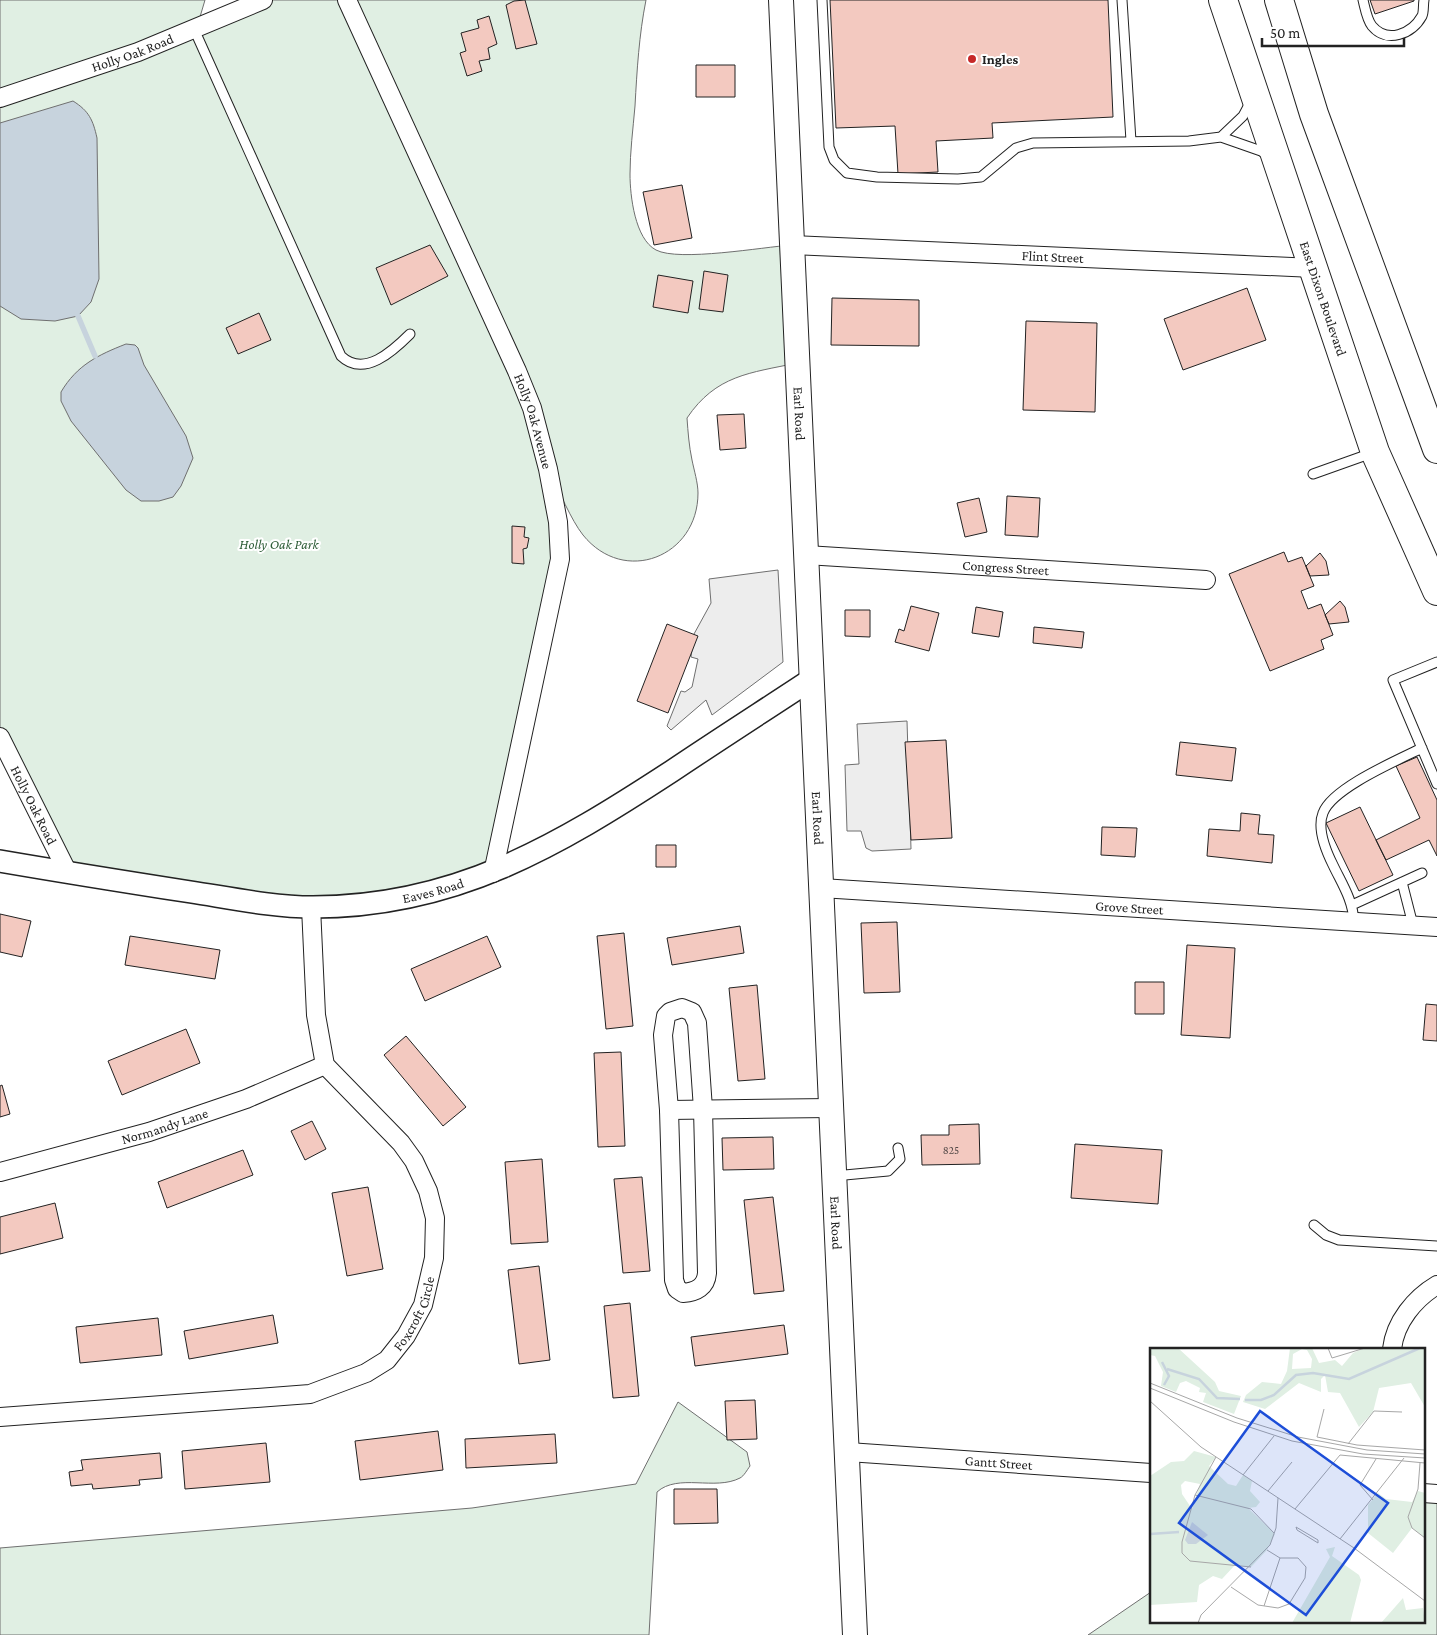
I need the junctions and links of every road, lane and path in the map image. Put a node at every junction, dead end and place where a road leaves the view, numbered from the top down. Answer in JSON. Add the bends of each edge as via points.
{"nodes":[{"id":1,"x":263,"y":0,"type":"edge"},
{"id":2,"x":346,"y":0,"type":"edge"},
{"id":3,"x":781,"y":0,"type":"edge"},
{"id":4,"x":822,"y":0,"type":"edge"},
{"id":5,"x":1122,"y":0,"type":"edge"},
{"id":6,"x":1223,"y":0,"type":"edge"},
{"id":7,"x":1279,"y":0,"type":"edge"},
{"id":8,"x":1363,"y":0,"type":"edge"},
{"id":9,"x":1424,"y":0,"type":"edge"},
{"id":10,"x":194,"y":29,"type":"junction"},
{"id":11,"x":1254,"y":94,"type":"junction"},
{"id":12,"x":0,"y":98,"type":"edge"},
{"id":13,"x":1221,"y":137,"type":"junction"},
{"id":14,"x":1131,"y":141,"type":"junction"},
{"id":15,"x":1277,"y":163,"type":"junction"},
{"id":16,"x":792,"y":244,"type":"junction"},
{"id":17,"x":1314,"y":268,"type":"junction"},
{"id":18,"x":1378,"y":288,"type":"junction"},
{"id":19,"x":410,"y":334,"type":"dead end"},
{"id":20,"x":1437,"y":410,"type":"edge"},
{"id":21,"x":1437,"y":449,"type":"edge"},
{"id":22,"x":1375,"y":452,"type":"junction"},
{"id":23,"x":1313,"y":474,"type":"dead end"},
{"id":24,"x":806,"y":554,"type":"junction"},
{"id":25,"x":1206,"y":580,"type":"dead end"},
{"id":26,"x":1437,"y":591,"type":"edge"},
{"id":27,"x":1437,"y":662,"type":"edge"},
{"id":28,"x":812,"y":679,"type":"junction"},
{"id":29,"x":0,"y":738,"type":"edge"},
{"id":30,"x":1422,"y":748,"type":"junction"},
{"id":31,"x":1437,"y":784,"type":"edge"},
{"id":32,"x":0,"y":861,"type":"edge"},
{"id":33,"x":68,"y":872,"type":"junction"},
{"id":34,"x":493,"y":873,"type":"junction"},
{"id":35,"x":1422,"y":874,"type":"dead end"},
{"id":36,"x":1402,"y":882,"type":"junction"},
{"id":37,"x":821,"y":888,"type":"junction"},
{"id":38,"x":311,"y":907,"type":"junction"},
{"id":39,"x":1353,"y":913,"type":"junction"},
{"id":40,"x":1413,"y":925,"type":"junction"},
{"id":41,"x":1437,"y":927,"type":"edge"},
{"id":42,"x":326,"y":1065,"type":"junction"},
{"id":43,"x":831,"y":1108,"type":"junction"},
{"id":44,"x":703,"y":1109,"type":"junction"},
{"id":45,"x":668,"y":1110,"type":"junction"},
{"id":46,"x":898,"y":1148,"type":"dead end"},
{"id":47,"x":0,"y":1172,"type":"edge"},
{"id":48,"x":834,"y":1176,"type":"junction"},
{"id":49,"x":1314,"y":1225,"type":"dead end"},
{"id":50,"x":1437,"y":1246,"type":"edge"},
{"id":51,"x":1437,"y":1285,"type":"edge"},
{"id":52,"x":1392,"y":1348,"type":"edge"},
{"id":53,"x":0,"y":1417,"type":"edge"},
{"id":54,"x":848,"y":1452,"type":"junction"},
{"id":55,"x":1150,"y":1473,"type":"edge"},
{"id":56,"x":1424,"y":1492,"type":"edge"},
{"id":57,"x":1437,"y":1494,"type":"edge"},
{"id":58,"x":855,"y":1635,"type":"edge"}],
"edges":[{"from":1,"to":10,"type":"street","name":"Holly Oak Road"},
{"from":2,"to":34,"type":"street","name":"Holly Oak Avenue","via":[[517,371],[532,408],[558,522],[560,559]]},
{"from":3,"to":16,"type":"main road","name":"Earl Road"},
{"from":4,"to":14,"type":"lane","via":[[829,147],[834,160],[847,173],[877,177],[980,177],[1016,148],[1033,143]]},
{"from":5,"to":14,"type":"lane"},
{"from":6,"to":11,"type":"highway","name":"East Dixon Boulevard"},
{"from":7,"to":18,"type":"highway","via":[[1314,114]]},
{"from":8,"to":9,"type":"lane","via":[[1372,26],[1394,37],[1409,31],[1422,15]]},
{"from":10,"to":12,"type":"street","name":"Holly Oak Road","via":[[138,52]]},
{"from":10,"to":19,"type":"lane","via":[[341,356],[361,364],[381,359]]},
{"from":11,"to":13,"type":"lane","via":[[1243,116]]},
{"from":11,"to":15,"type":"highway","name":"East Dixon Boulevard"},
{"from":13,"to":14,"type":"lane","via":[[1188,141]]},
{"from":13,"to":15,"type":"lane","via":[[1261,150]]},
{"from":15,"to":17,"type":"highway","name":"East Dixon Boulevard"},
{"from":16,"to":17,"type":"street","name":"Flint Street"},
{"from":16,"to":24,"type":"main road","name":"Earl Road"},
{"from":17,"to":22,"type":"highway","name":"East Dixon Boulevard"},
{"from":18,"to":20,"type":"highway"},
{"from":18,"to":21,"type":"highway"},
{"from":22,"to":23,"type":"lane"},
{"from":22,"to":26,"type":"highway","name":"East Dixon Boulevard"},
{"from":24,"to":25,"type":"street","name":"Congress Street"},
{"from":24,"to":28,"type":"main road","name":"Earl Road"},
{"from":27,"to":30,"type":"lane","via":[[1393,680]]},
{"from":28,"to":34,"type":"street","name":"Eaves Road","via":[[610,811],[554,844]]},
{"from":28,"to":37,"type":"main road","name":"Earl Road"},
{"from":29,"to":33,"type":"street","name":"Holly Oak Road"},
{"from":30,"to":31,"type":"lane"},
{"from":30,"to":39,"type":"lane","via":[[1348,787],[1324,810],[1322,833]]},
{"from":32,"to":33,"type":"street","name":"Eaves Road"},
{"from":33,"to":38,"type":"street","name":"Eaves Road"},
{"from":34,"to":38,"type":"street","name":"Eaves Road","via":[[418,896],[367,904]]},
{"from":35,"to":36,"type":"lane"},
{"from":36,"to":39,"type":"lane"},
{"from":36,"to":40,"type":"lane"},
{"from":37,"to":39,"type":"street","name":"Grove Street"},
{"from":37,"to":43,"type":"main road","name":"Earl Road"},
{"from":38,"to":42,"type":"street","via":[[316,1015]]},
{"from":39,"to":40,"type":"street","name":"Grove Street"},
{"from":40,"to":41,"type":"street","name":"Grove Street"},
{"from":42,"to":47,"type":"street","name":"Normandy Lane","via":[[246,1099],[149,1132]]},
{"from":42,"to":53,"type":"street","name":"Foxcroft Circle","via":[[401,1142],[428,1191],[436,1218],[434,1258],[423,1305],[406,1336],[387,1360],[366,1373],[310,1394]]},
{"from":43,"to":44,"type":"street"},
{"from":43,"to":48,"type":"main road","name":"Earl Road"},
{"from":44,"to":45,"type":"street"},
{"from":44,"to":45,"type":"street","via":[[697,1023],[692,1012],[682,1008],[670,1012],[664,1021]]},
{"from":44,"to":45,"type":"street","via":[[706,1279],[698,1290],[683,1293],[677,1289],[674,1280]]},
{"from":46,"to":48,"type":"lane","via":[[900,1159],[888,1171]]},
{"from":48,"to":54,"type":"main road","name":"Earl Road"},
{"from":49,"to":50,"type":"lane","via":[[1339,1240]]},
{"from":51,"to":52,"type":"street","via":[[1425,1292],[1406,1312]]},
{"from":54,"to":55,"type":"street","name":"Gantt Street"},
{"from":54,"to":58,"type":"main road","name":"Earl Road"},
{"from":56,"to":57,"type":"street"}]}
